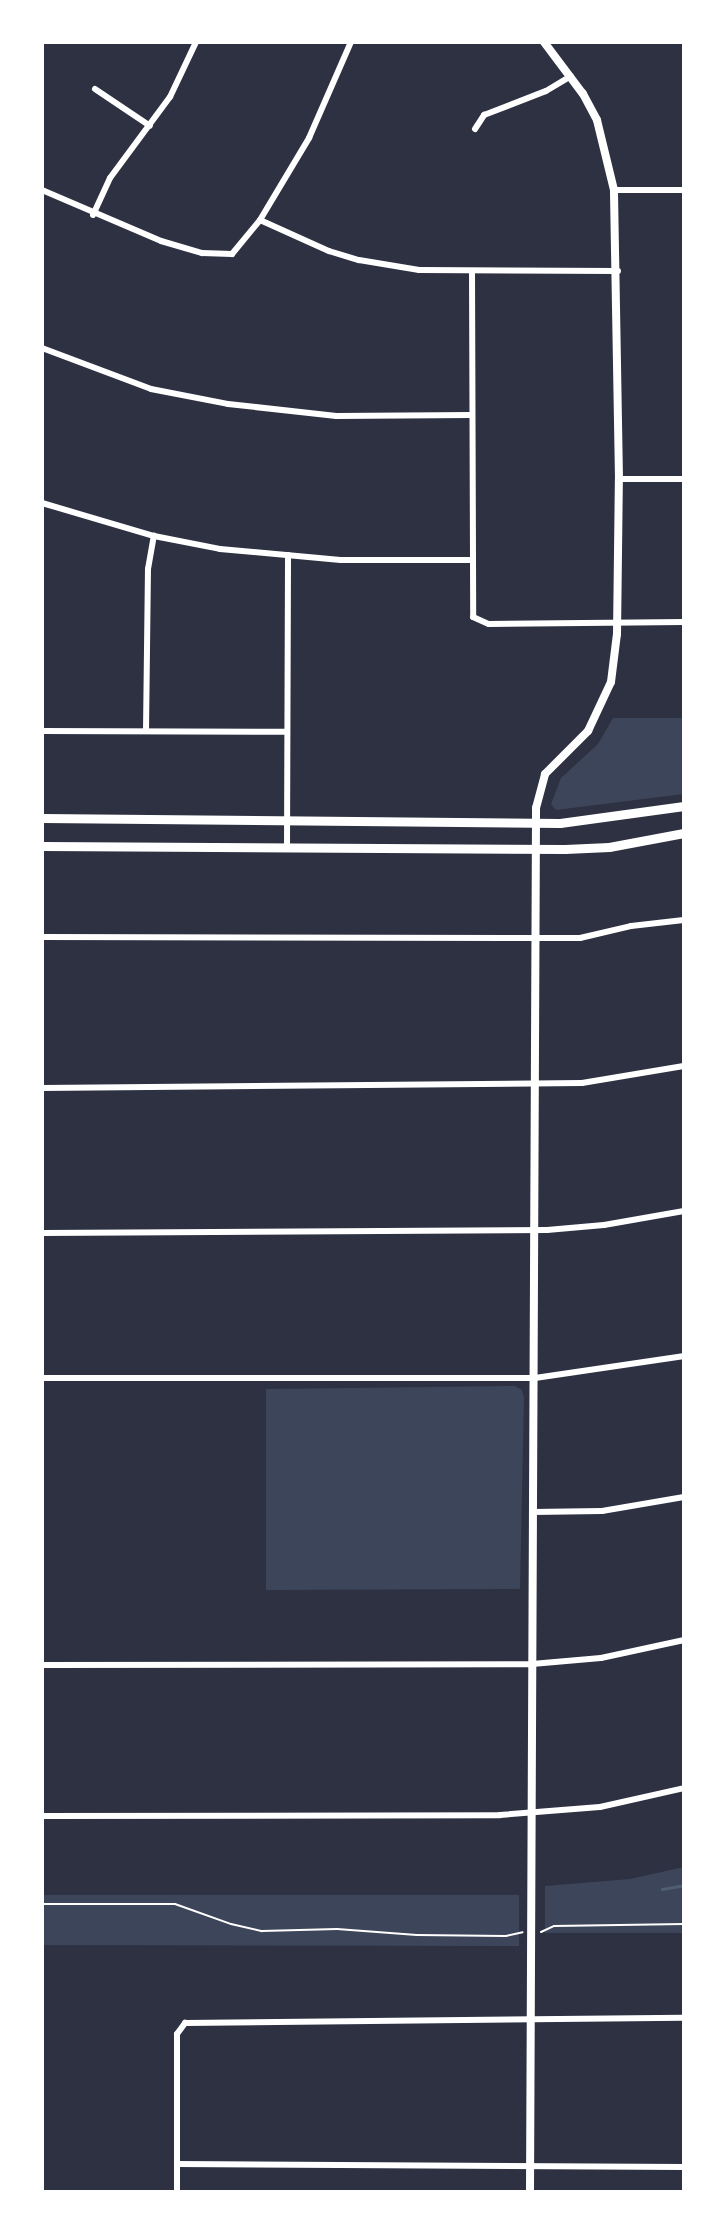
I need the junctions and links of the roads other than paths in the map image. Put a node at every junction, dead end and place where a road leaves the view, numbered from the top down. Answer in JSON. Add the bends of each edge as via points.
{"nodes":[{"id":1,"x":196,"y":42,"type":"edge"},
{"id":2,"x":351,"y":42,"type":"edge"},
{"id":3,"x":544,"y":42,"type":"edge"},
{"id":4,"x":571,"y":76,"type":"junction"},
{"id":5,"x":95,"y":89,"type":"dead end"},
{"id":6,"x":150,"y":126,"type":"junction"},
{"id":7,"x":475,"y":129,"type":"dead end"},
{"id":8,"x":42,"y":190,"type":"edge"},
{"id":9,"x":614,"y":190,"type":"junction"},
{"id":10,"x":684,"y":190,"type":"edge"},
{"id":11,"x":93,"y":215,"type":"junction"},
{"id":12,"x":260,"y":220,"type":"junction"},
{"id":13,"x":472,"y":271,"type":"junction"},
{"id":14,"x":618,"y":271,"type":"junction"},
{"id":15,"x":42,"y":348,"type":"edge"},
{"id":16,"x":471,"y":415,"type":"junction"},
{"id":17,"x":619,"y":479,"type":"junction"},
{"id":18,"x":684,"y":479,"type":"edge"},
{"id":19,"x":42,"y":503,"type":"edge"},
{"id":20,"x":154,"y":536,"type":"junction"},
{"id":21,"x":288,"y":555,"type":"junction"},
{"id":22,"x":472,"y":560,"type":"junction"},
{"id":23,"x":618,"y":622,"type":"junction"},
{"id":24,"x":684,"y":622,"type":"edge"},
{"id":25,"x":42,"y":731,"type":"edge"},
{"id":26,"x":146,"y":731,"type":"junction"},
{"id":27,"x":287,"y":732,"type":"junction"},
{"id":28,"x":684,"y":806,"type":"edge"},
{"id":29,"x":42,"y":818,"type":"edge"},
{"id":30,"x":287,"y":819,"type":"junction"},
{"id":31,"x":536,"y":822,"type":"junction"},
{"id":32,"x":684,"y":833,"type":"edge"},
{"id":33,"x":42,"y":846,"type":"edge"},
{"id":34,"x":287,"y":848,"type":"junction"},
{"id":35,"x":536,"y":849,"type":"junction"},
{"id":36,"x":684,"y":920,"type":"edge"},
{"id":37,"x":42,"y":937,"type":"edge"},
{"id":38,"x":536,"y":937,"type":"junction"},
{"id":39,"x":684,"y":1066,"type":"edge"},
{"id":40,"x":535,"y":1085,"type":"junction"},
{"id":41,"x":42,"y":1088,"type":"edge"},
{"id":42,"x":684,"y":1211,"type":"edge"},
{"id":43,"x":534,"y":1230,"type":"junction"},
{"id":44,"x":42,"y":1233,"type":"edge"},
{"id":45,"x":684,"y":1356,"type":"edge"},
{"id":46,"x":42,"y":1378,"type":"edge"},
{"id":47,"x":535,"y":1378,"type":"junction"},
{"id":48,"x":684,"y":1497,"type":"edge"},
{"id":49,"x":533,"y":1512,"type":"junction"},
{"id":50,"x":684,"y":1640,"type":"edge"},
{"id":51,"x":532,"y":1664,"type":"junction"},
{"id":52,"x":42,"y":1665,"type":"edge"},
{"id":53,"x":684,"y":1788,"type":"edge"},
{"id":54,"x":531,"y":1812,"type":"junction"},
{"id":55,"x":42,"y":1816,"type":"edge"},
{"id":56,"x":531,"y":2018,"type":"junction"},
{"id":57,"x":684,"y":2018,"type":"edge"},
{"id":58,"x":177,"y":2164,"type":"junction"},
{"id":59,"x":530,"y":2165,"type":"junction"},
{"id":60,"x":684,"y":2167,"type":"edge"},
{"id":61,"x":177,"y":2192,"type":"edge"},
{"id":62,"x":530,"y":2192,"type":"edge"}],
"edges":[{"from":1,"to":6,"type":"street"},
{"from":2,"to":12,"type":"street","via":[[309,138]]},
{"from":3,"to":4,"type":"street"},
{"from":4,"to":7,"type":"street","via":[[484,115]]},
{"from":4,"to":9,"type":"street","via":[[597,120]]},
{"from":5,"to":6,"type":"street"},
{"from":6,"to":11,"type":"street","via":[[110,178]]},
{"from":8,"to":11,"type":"street"},
{"from":9,"to":10,"type":"street"},
{"from":9,"to":14,"type":"street"},
{"from":11,"to":12,"type":"street","via":[[161,241],[224,256],[232,254]]},
{"from":12,"to":13,"type":"street","via":[[303,242],[359,260],[419,270]]},
{"from":13,"to":14,"type":"street"},
{"from":13,"to":16,"type":"street"},
{"from":14,"to":17,"type":"street"},
{"from":15,"to":16,"type":"street","via":[[151,389],[228,404],[336,416]]},
{"from":16,"to":22,"type":"street"},
{"from":17,"to":18,"type":"street"},
{"from":17,"to":23,"type":"street"},
{"from":19,"to":20,"type":"street"},
{"from":20,"to":21,"type":"street"},
{"from":20,"to":26,"type":"street","via":[[148,569]]},
{"from":21,"to":22,"type":"street"},
{"from":21,"to":27,"type":"street"},
{"from":22,"to":23,"type":"street","via":[[473,617],[489,624]]},
{"from":23,"to":24,"type":"street"},
{"from":23,"to":31,"type":"street","via":[[615,660],[602,706],[588,731],[545,774]]},
{"from":25,"to":26,"type":"street"},
{"from":26,"to":27,"type":"street"},
{"from":27,"to":30,"type":"street"},
{"from":28,"to":31,"type":"main road","via":[[604,819]]},
{"from":29,"to":30,"type":"main road"},
{"from":30,"to":31,"type":"main road"},
{"from":30,"to":34,"type":"street"},
{"from":31,"to":35,"type":"street"},
{"from":32,"to":35,"type":"main road","via":[[609,847]]},
{"from":33,"to":34,"type":"main road"},
{"from":34,"to":35,"type":"main road"},
{"from":35,"to":38,"type":"street"},
{"from":36,"to":38,"type":"street","via":[[580,938]]},
{"from":37,"to":38,"type":"street"},
{"from":38,"to":40,"type":"street"},
{"from":39,"to":40,"type":"street"},
{"from":40,"to":41,"type":"street"},
{"from":40,"to":43,"type":"street"},
{"from":42,"to":43,"type":"street"},
{"from":43,"to":44,"type":"street"},
{"from":43,"to":47,"type":"street"},
{"from":45,"to":47,"type":"street"},
{"from":46,"to":47,"type":"street"},
{"from":47,"to":49,"type":"street"},
{"from":48,"to":49,"type":"street","via":[[602,1511]]},
{"from":49,"to":51,"type":"street"},
{"from":50,"to":51,"type":"street","via":[[601,1658]]},
{"from":51,"to":52,"type":"street"},
{"from":51,"to":54,"type":"street"},
{"from":53,"to":54,"type":"street","via":[[600,1807]]},
{"from":54,"to":55,"type":"street"},
{"from":54,"to":56,"type":"street"},
{"from":56,"to":57,"type":"street"},
{"from":56,"to":58,"type":"street","via":[[185,2023],[177,2034]]},
{"from":56,"to":59,"type":"street"},
{"from":58,"to":59,"type":"street"},
{"from":58,"to":61,"type":"street"},
{"from":59,"to":60,"type":"street"},
{"from":59,"to":62,"type":"street"}]}
